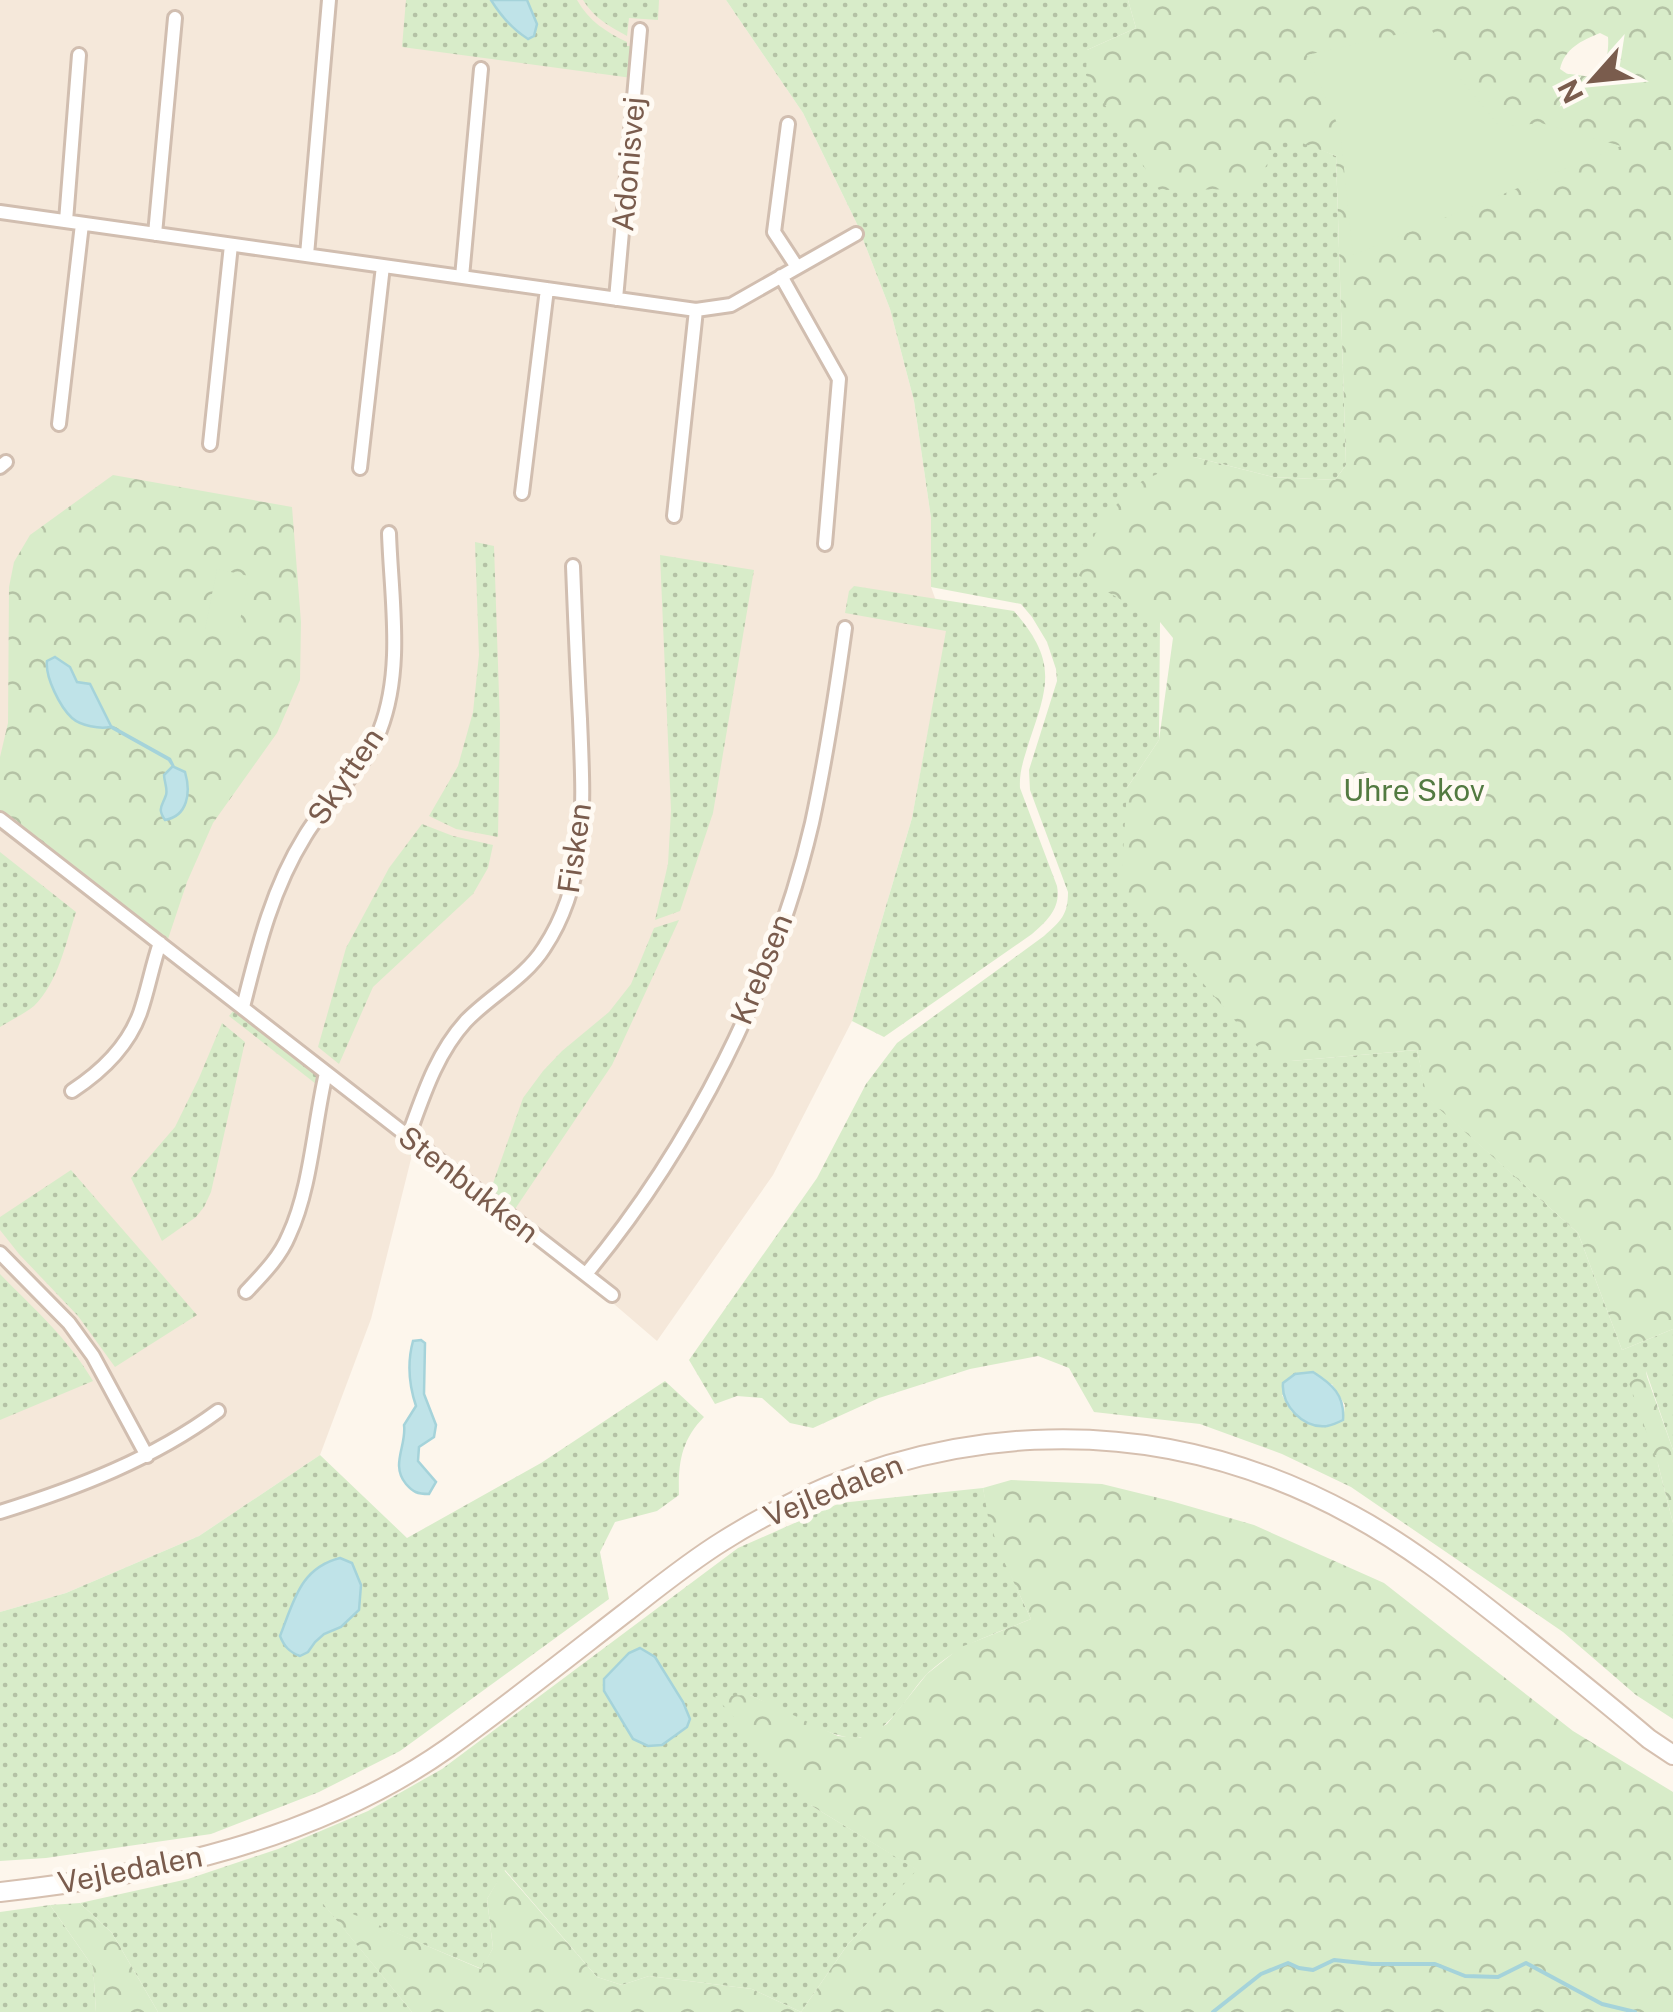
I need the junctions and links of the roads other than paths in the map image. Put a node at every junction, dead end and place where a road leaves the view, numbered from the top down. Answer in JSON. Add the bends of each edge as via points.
{"nodes":[{"id":1,"x":329,"y":0,"type":"edge"},
{"id":2,"x":175,"y":18,"type":"dead end"},
{"id":3,"x":640,"y":30,"type":"dead end"},
{"id":4,"x":79,"y":55,"type":"dead end"},
{"id":5,"x":481,"y":69,"type":"dead end"},
{"id":6,"x":788,"y":124,"type":"dead end"},
{"id":7,"x":0,"y":212,"type":"edge"},
{"id":8,"x":66,"y":221,"type":"junction"},
{"id":9,"x":82,"y":224,"type":"junction"},
{"id":10,"x":155,"y":234,"type":"junction"},
{"id":11,"x":856,"y":234,"type":"dead end"},
{"id":12,"x":230,"y":244,"type":"junction"},
{"id":13,"x":306,"y":255,"type":"junction"},
{"id":14,"x":382,"y":266,"type":"junction"},
{"id":15,"x":797,"y":267,"type":"junction"},
{"id":16,"x":781,"y":276,"type":"junction"},
{"id":17,"x":462,"y":277,"type":"junction"},
{"id":18,"x":546,"y":289,"type":"junction"},
{"id":19,"x":616,"y":299,"type":"junction"},
{"id":20,"x":696,"y":310,"type":"junction"},
{"id":21,"x":59,"y":424,"type":"dead end"},
{"id":22,"x":210,"y":444,"type":"dead end"},
{"id":23,"x":360,"y":468,"type":"dead end"},
{"id":24,"x":522,"y":493,"type":"dead end"},
{"id":25,"x":674,"y":516,"type":"dead end"},
{"id":26,"x":388,"y":533,"type":"dead end"},
{"id":27,"x":825,"y":544,"type":"dead end"},
{"id":28,"x":573,"y":566,"type":"dead end"},
{"id":29,"x":845,"y":628,"type":"dead end"},
{"id":30,"x":0,"y":818,"type":"edge"},
{"id":31,"x":160,"y":942,"type":"junction"},
{"id":32,"x":243,"y":1008,"type":"junction"},
{"id":33,"x":326,"y":1072,"type":"junction"},
{"id":34,"x":72,"y":1091,"type":"dead end"},
{"id":35,"x":408,"y":1137,"type":"junction"},
{"id":36,"x":0,"y":1253,"type":"edge"},
{"id":37,"x":586,"y":1274,"type":"junction"},
{"id":38,"x":246,"y":1292,"type":"dead end"},
{"id":39,"x":612,"y":1296,"type":"dead end"},
{"id":40,"x":218,"y":1410,"type":"dead end"},
{"id":41,"x":147,"y":1456,"type":"junction"},
{"id":42,"x":0,"y":1512,"type":"edge"},
{"id":43,"x":1673,"y":1755,"type":"edge"},
{"id":44,"x":0,"y":1892,"type":"edge"}],
"edges":[{"from":1,"to":13,"type":"street"},
{"from":2,"to":10,"type":"street"},
{"from":3,"to":19,"type":"street","name":"Adonisvej"},
{"from":4,"to":8,"type":"street"},
{"from":5,"to":17,"type":"street"},
{"from":6,"to":15,"type":"street","via":[[774,232]]},
{"from":7,"to":8,"type":"street"},
{"from":8,"to":9,"type":"street"},
{"from":9,"to":10,"type":"street"},
{"from":9,"to":21,"type":"street"},
{"from":10,"to":12,"type":"street"},
{"from":11,"to":15,"type":"street"},
{"from":12,"to":13,"type":"street"},
{"from":12,"to":22,"type":"street"},
{"from":13,"to":14,"type":"street"},
{"from":14,"to":17,"type":"street"},
{"from":14,"to":23,"type":"street"},
{"from":15,"to":16,"type":"street"},
{"from":16,"to":20,"type":"street","via":[[730,305]]},
{"from":16,"to":27,"type":"street","via":[[839,380]]},
{"from":17,"to":18,"type":"street"},
{"from":18,"to":19,"type":"street"},
{"from":18,"to":24,"type":"street"},
{"from":19,"to":20,"type":"street"},
{"from":20,"to":25,"type":"street"},
{"from":26,"to":32,"type":"street","name":"Skytten","via":[[394,664],[384,716],[284,873]]},
{"from":28,"to":35,"type":"street","name":"Fisken","via":[[584,806],[572,890],[542,953],[445,1048]]},
{"from":29,"to":37,"type":"street","name":"Krebsen","via":[[811,825],[775,946],[713,1084],[664,1167]]},
{"from":30,"to":31,"type":"street","name":"Stenbukken"},
{"from":31,"to":32,"type":"street","name":"Stenbukken"},
{"from":31,"to":34,"type":"street","via":[[131,1030],[116,1054]]},
{"from":32,"to":33,"type":"street","name":"Stenbukken"},
{"from":33,"to":35,"type":"street","name":"Stenbukken"},
{"from":33,"to":38,"type":"street","via":[[289,1236]]},
{"from":35,"to":37,"type":"street","name":"Stenbukken"},
{"from":36,"to":41,"type":"street","via":[[85,1345]]},
{"from":37,"to":39,"type":"street","name":"Stenbukken"},
{"from":40,"to":41,"type":"street"},
{"from":41,"to":42,"type":"street"},
{"from":43,"to":44,"type":"street","name":"Vejledalen","via":[[1474,1598],[1351,1514],[1271,1476],[1214,1459],[1084,1439],[1021,1441],[876,1467],[768,1514],[670,1577],[443,1752],[310,1824],[176,1864]]}]}
